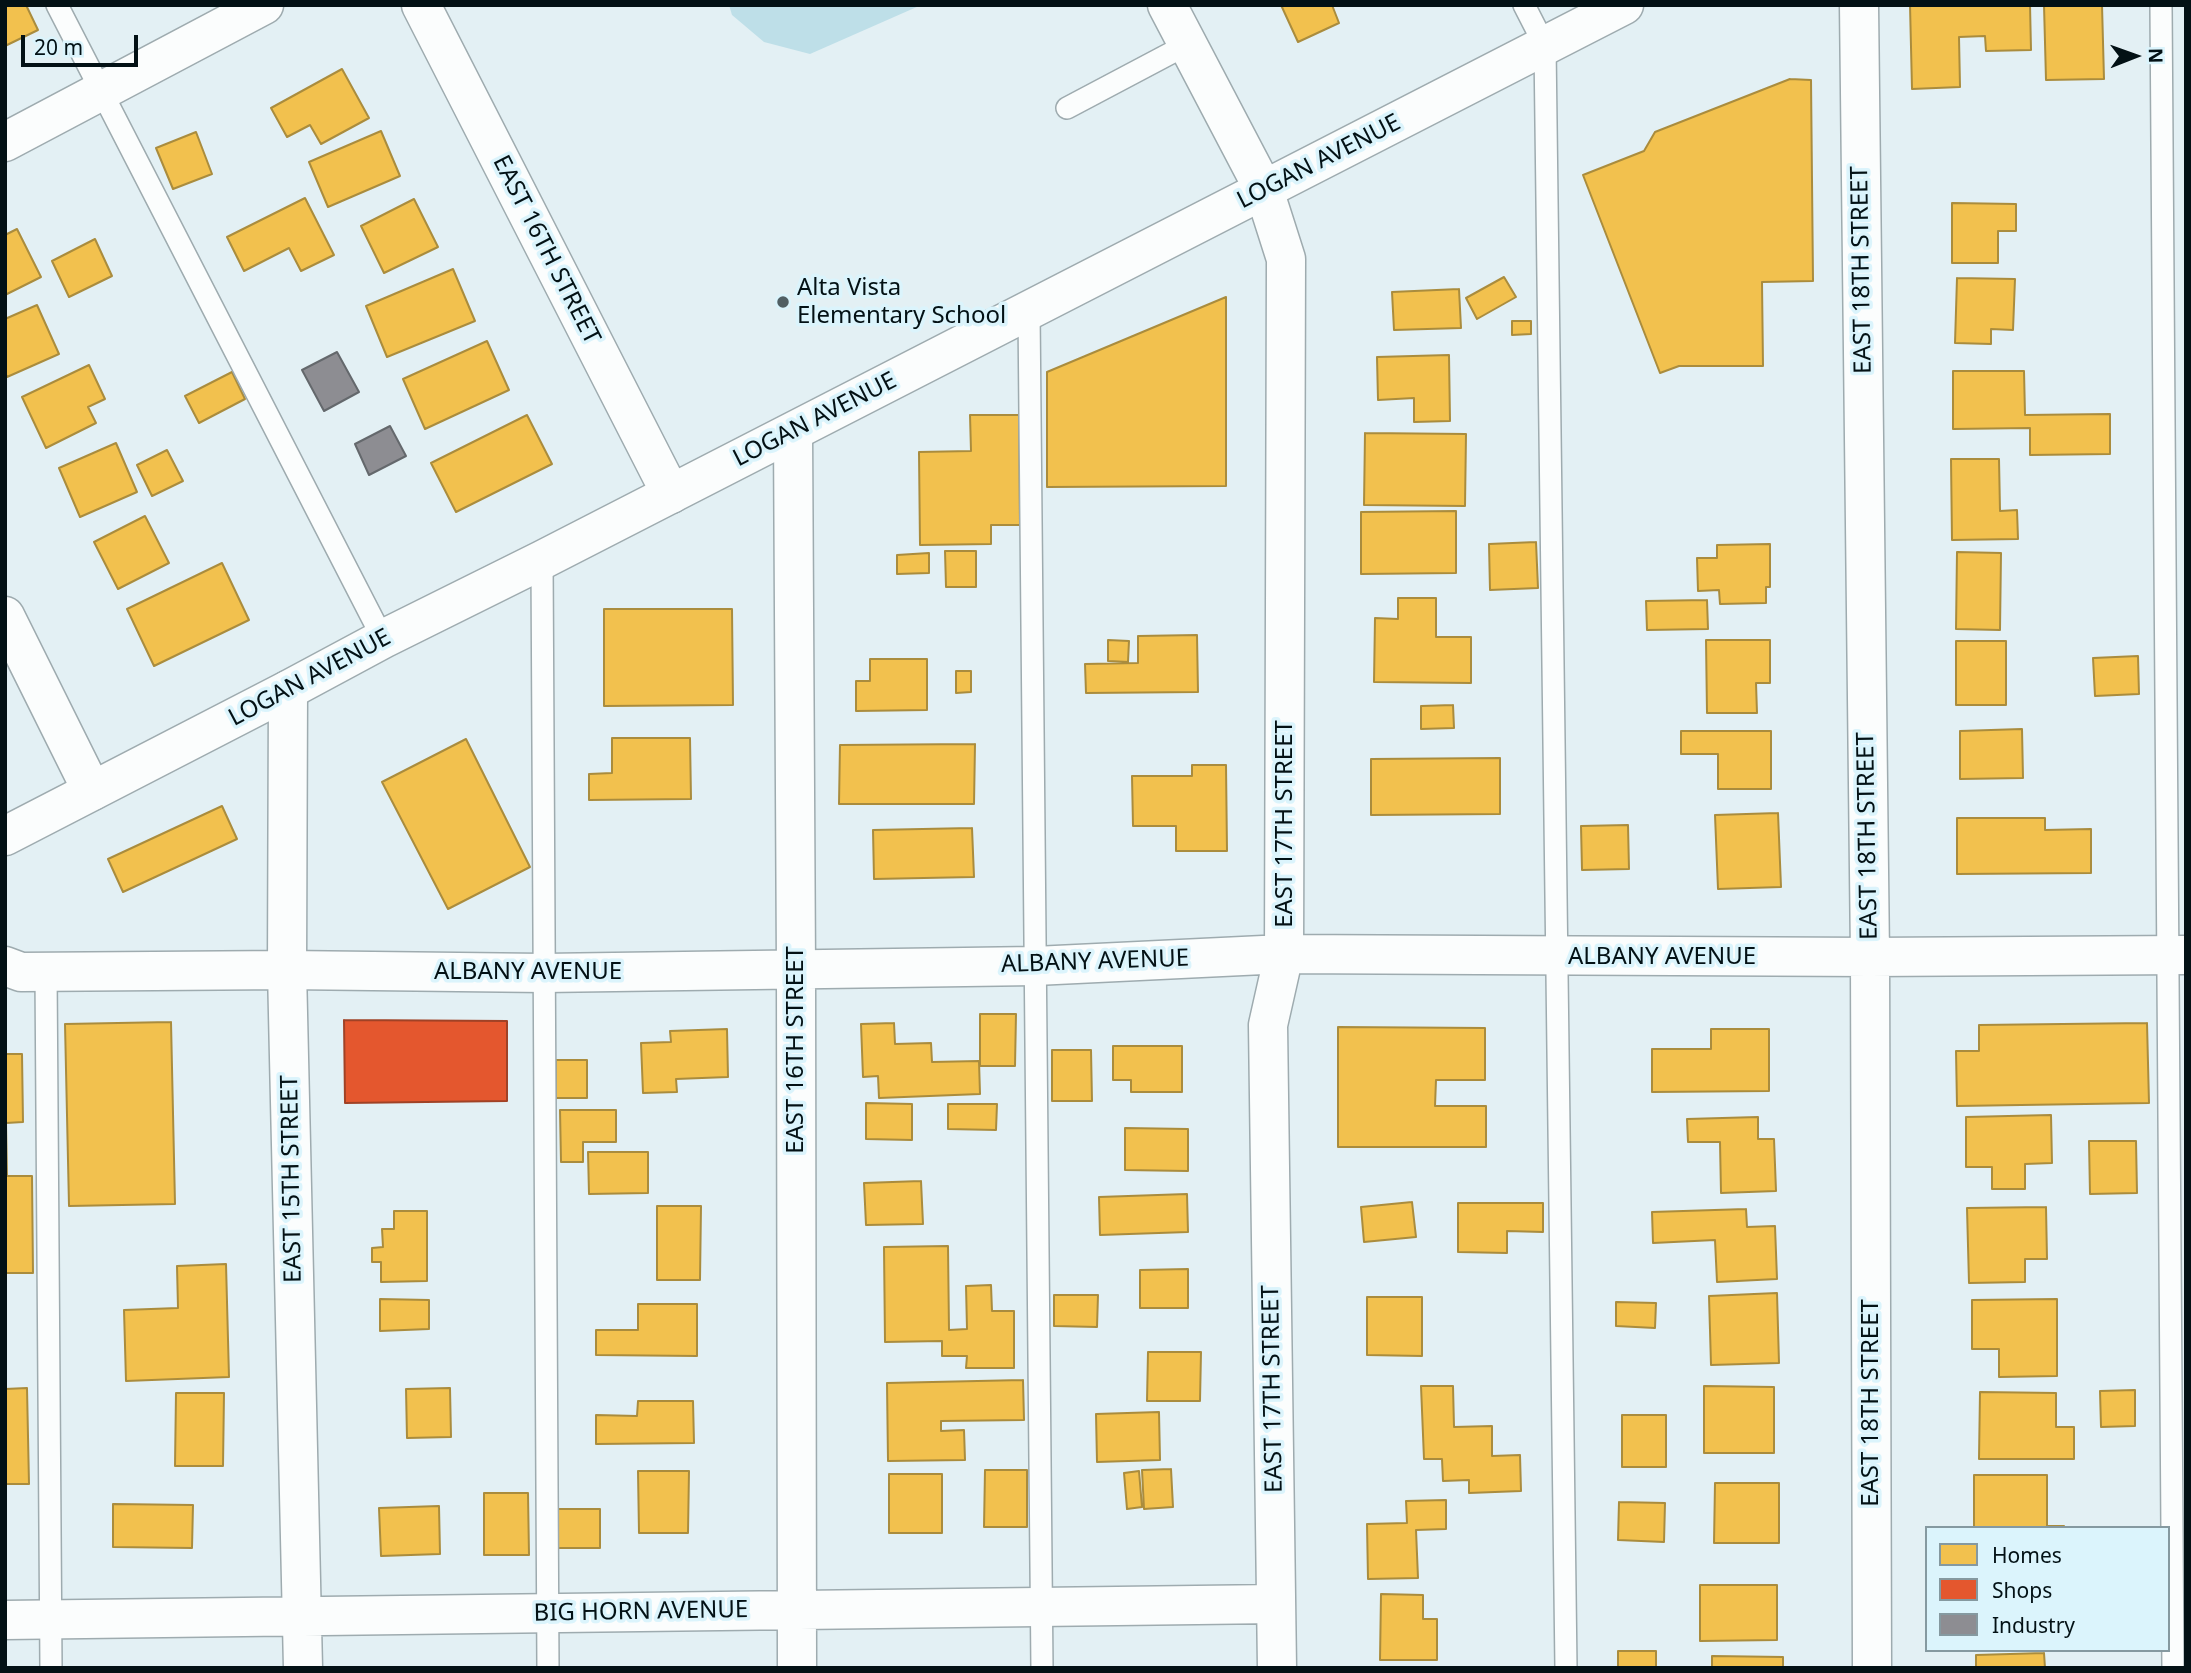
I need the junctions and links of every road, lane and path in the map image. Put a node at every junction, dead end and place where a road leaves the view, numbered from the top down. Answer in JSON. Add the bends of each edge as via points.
{"nodes":[{"id":1,"x":57,"y":5,"type":"edge"},
{"id":2,"x":264,"y":5,"type":"edge"},
{"id":3,"x":421,"y":5,"type":"edge"},
{"id":4,"x":1167,"y":5,"type":"edge"},
{"id":5,"x":1524,"y":5,"type":"edge"},
{"id":6,"x":1624,"y":5,"type":"edge"},
{"id":7,"x":1859,"y":5,"type":"edge"},
{"id":8,"x":2161,"y":5,"type":"edge"},
{"id":9,"x":1188,"y":44,"type":"junction"},
{"id":10,"x":1545,"y":46,"type":"junction"},
{"id":11,"x":101,"y":91,"type":"junction"},
{"id":12,"x":1067,"y":108,"type":"dead end"},
{"id":13,"x":5,"y":142,"type":"edge"},
{"id":14,"x":1264,"y":190,"type":"junction"},
{"id":15,"x":1029,"y":311,"type":"junction"},
{"id":16,"x":793,"y":432,"type":"junction"},
{"id":17,"x":671,"y":494,"type":"junction"},
{"id":18,"x":542,"y":560,"type":"junction"},
{"id":19,"x":5,"y":616,"type":"edge"},
{"id":20,"x":383,"y":639,"type":"junction"},
{"id":21,"x":288,"y":690,"type":"junction"},
{"id":22,"x":92,"y":791,"type":"junction"},
{"id":23,"x":5,"y":835,"type":"edge"},
{"id":24,"x":1284,"y":954,"type":"junction"},
{"id":25,"x":2177,"y":955,"type":"edge"},
{"id":26,"x":1557,"y":957,"type":"junction"},
{"id":27,"x":1870,"y":957,"type":"junction"},
{"id":28,"x":5,"y":966,"type":"edge"},
{"id":29,"x":1035,"y":966,"type":"junction"},
{"id":30,"x":796,"y":969,"type":"junction"},
{"id":31,"x":288,"y":970,"type":"junction"},
{"id":32,"x":46,"y":972,"type":"junction"},
{"id":33,"x":544,"y":973,"type":"junction"},
{"id":34,"x":1276,"y":1604,"type":"junction"},
{"id":35,"x":1041,"y":1607,"type":"junction"},
{"id":36,"x":796,"y":1610,"type":"junction"},
{"id":37,"x":548,"y":1613,"type":"junction"},
{"id":38,"x":302,"y":1616,"type":"junction"},
{"id":39,"x":51,"y":1619,"type":"junction"},
{"id":40,"x":5,"y":1620,"type":"edge"},
{"id":41,"x":51,"y":1668,"type":"edge"},
{"id":42,"x":303,"y":1668,"type":"edge"},
{"id":43,"x":548,"y":1668,"type":"edge"},
{"id":44,"x":797,"y":1668,"type":"edge"},
{"id":45,"x":1042,"y":1668,"type":"edge"},
{"id":46,"x":1277,"y":1668,"type":"edge"},
{"id":47,"x":1566,"y":1668,"type":"edge"},
{"id":48,"x":1872,"y":1668,"type":"edge"},
{"id":49,"x":2173,"y":1668,"type":"edge"}],
"edges":[{"from":1,"to":11,"type":"lane"},
{"from":2,"to":11,"type":"street"},
{"from":3,"to":17,"type":"street","name":"EAST 16TH STREET"},
{"from":4,"to":9,"type":"street","name":"EAST 17TH STREET"},
{"from":5,"to":10,"type":"lane"},
{"from":6,"to":10,"type":"street","name":"LOGAN AVENUE"},
{"from":7,"to":27,"type":"street","name":"EAST 18TH STREET"},
{"from":8,"to":25,"type":"lane"},
{"from":9,"to":12,"type":"lane"},
{"from":9,"to":14,"type":"street","name":"EAST 17TH STREET"},
{"from":10,"to":14,"type":"street","name":"LOGAN AVENUE"},
{"from":10,"to":26,"type":"lane"},
{"from":11,"to":13,"type":"street"},
{"from":11,"to":20,"type":"lane"},
{"from":14,"to":15,"type":"street","name":"LOGAN AVENUE"},
{"from":14,"to":24,"type":"street","name":"EAST 17TH STREET","via":[[1286,258]]},
{"from":15,"to":16,"type":"street","name":"LOGAN AVENUE"},
{"from":15,"to":29,"type":"lane"},
{"from":16,"to":17,"type":"street","name":"LOGAN AVENUE"},
{"from":16,"to":30,"type":"street","name":"EAST 16TH STREET"},
{"from":17,"to":18,"type":"street","name":"LOGAN AVENUE"},
{"from":18,"to":20,"type":"street","name":"LOGAN AVENUE"},
{"from":18,"to":33,"type":"lane"},
{"from":19,"to":22,"type":"street"},
{"from":20,"to":21,"type":"street","name":"LOGAN AVENUE"},
{"from":21,"to":22,"type":"street","name":"LOGAN AVENUE"},
{"from":21,"to":31,"type":"street","name":"EAST 15TH STREET"},
{"from":22,"to":23,"type":"street","name":"LOGAN AVENUE"},
{"from":24,"to":26,"type":"street","name":"ALBANY AVENUE"},
{"from":24,"to":29,"type":"street","name":"ALBANY AVENUE"},
{"from":24,"to":34,"type":"street","name":"EAST 17TH STREET","via":[[1268,1025]]},
{"from":25,"to":27,"type":"street","name":"ALBANY AVENUE"},
{"from":25,"to":49,"type":"lane"},
{"from":26,"to":27,"type":"street","name":"ALBANY AVENUE"},
{"from":26,"to":47,"type":"lane"},
{"from":27,"to":48,"type":"street","name":"EAST 18TH STREET"},
{"from":28,"to":32,"type":"street","name":"ALBANY AVENUE","via":[[21,972]]},
{"from":29,"to":30,"type":"street","name":"ALBANY AVENUE"},
{"from":29,"to":35,"type":"lane"},
{"from":30,"to":33,"type":"street","name":"ALBANY AVENUE"},
{"from":30,"to":36,"type":"street","name":"EAST 16TH STREET"},
{"from":31,"to":32,"type":"street","name":"ALBANY AVENUE"},
{"from":31,"to":33,"type":"street","name":"ALBANY AVENUE"},
{"from":31,"to":38,"type":"street","name":"EAST 15TH STREET"},
{"from":32,"to":39,"type":"lane"},
{"from":33,"to":37,"type":"lane"},
{"from":34,"to":35,"type":"street","name":"BIG HORN AVENUE"},
{"from":34,"to":46,"type":"street","name":"EAST 17TH STREET"},
{"from":35,"to":36,"type":"street","name":"BIG HORN AVENUE"},
{"from":35,"to":45,"type":"lane"},
{"from":36,"to":37,"type":"street","name":"BIG HORN AVENUE"},
{"from":36,"to":44,"type":"street","name":"EAST 16TH STREET"},
{"from":37,"to":38,"type":"street","name":"BIG HORN AVENUE"},
{"from":37,"to":43,"type":"lane"},
{"from":38,"to":39,"type":"street","name":"BIG HORN AVENUE"},
{"from":38,"to":42,"type":"street","name":"EAST 15TH STREET"},
{"from":39,"to":40,"type":"street","name":"BIG HORN AVENUE"},
{"from":39,"to":41,"type":"lane"}]}
